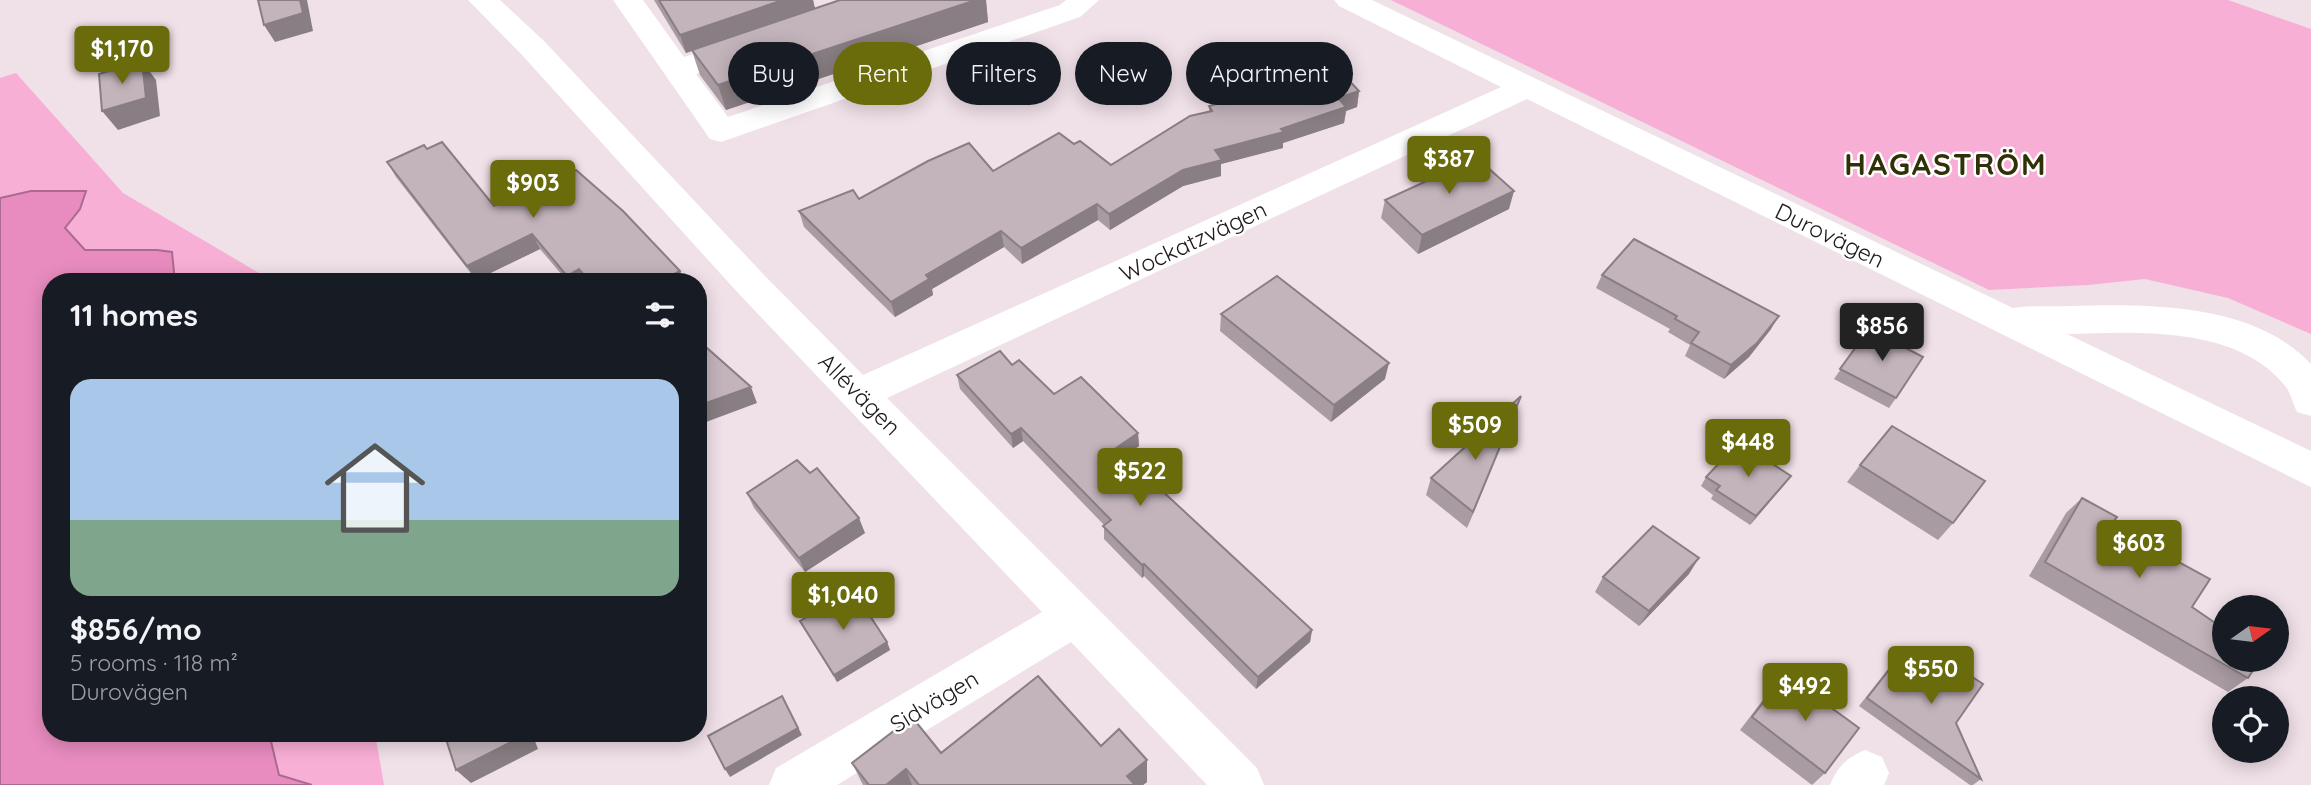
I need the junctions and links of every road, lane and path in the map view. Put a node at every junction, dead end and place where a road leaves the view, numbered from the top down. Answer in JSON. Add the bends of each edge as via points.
{"nodes":[{"id":1,"x":483,"y":0,"type":"edge"},
{"id":2,"x":628,"y":0,"type":"edge"},
{"id":3,"x":1084,"y":0,"type":"edge"},
{"id":4,"x":1349,"y":0,"type":"edge"},
{"id":5,"x":728,"y":52,"type":"edge"},
{"id":6,"x":677,"y":70,"type":"junction"},
{"id":7,"x":1527,"y":87,"type":"junction"},
{"id":8,"x":2007,"y":321,"type":"junction"},
{"id":9,"x":860,"y":393,"type":"junction"},
{"id":10,"x":2311,"y":401,"type":"edge"},
{"id":11,"x":2311,"y":407,"type":"edge"},
{"id":12,"x":2303,"y":466,"type":"edge"},
{"id":13,"x":1074,"y":616,"type":"junction"},
{"id":14,"x":848,"y":771,"type":"edge"},
{"id":15,"x":793,"y":785,"type":"edge"},
{"id":16,"x":1240,"y":785,"type":"edge"}],
"edges":[{"from":1,"to":9,"type":"street","name":"Allévägen"},
{"from":2,"to":6,"type":"street"},
{"from":3,"to":6,"type":"street","via":[[1070,11],[721,131]]},
{"from":4,"to":7,"type":"street","name":"Durovägen"},
{"from":5,"to":6,"type":"street"},
{"from":7,"to":8,"type":"street","name":"Durovägen"},
{"from":7,"to":9,"type":"street","name":"Wockatzvägen"},
{"from":8,"to":10,"type":"street","via":[[2168,320],[2203,327],[2278,356],[2304,382]]},
{"from":8,"to":12,"type":"street","name":"Durovägen"},
{"from":9,"to":13,"type":"street","name":"Allévägen"},
{"from":11,"to":12,"type":"street"},
{"from":13,"to":14,"type":"street","name":"Sidvägen"},
{"from":13,"to":16,"type":"street","name":"Allévägen"},
{"from":14,"to":15,"type":"street","name":"Sidvägen"}]}
